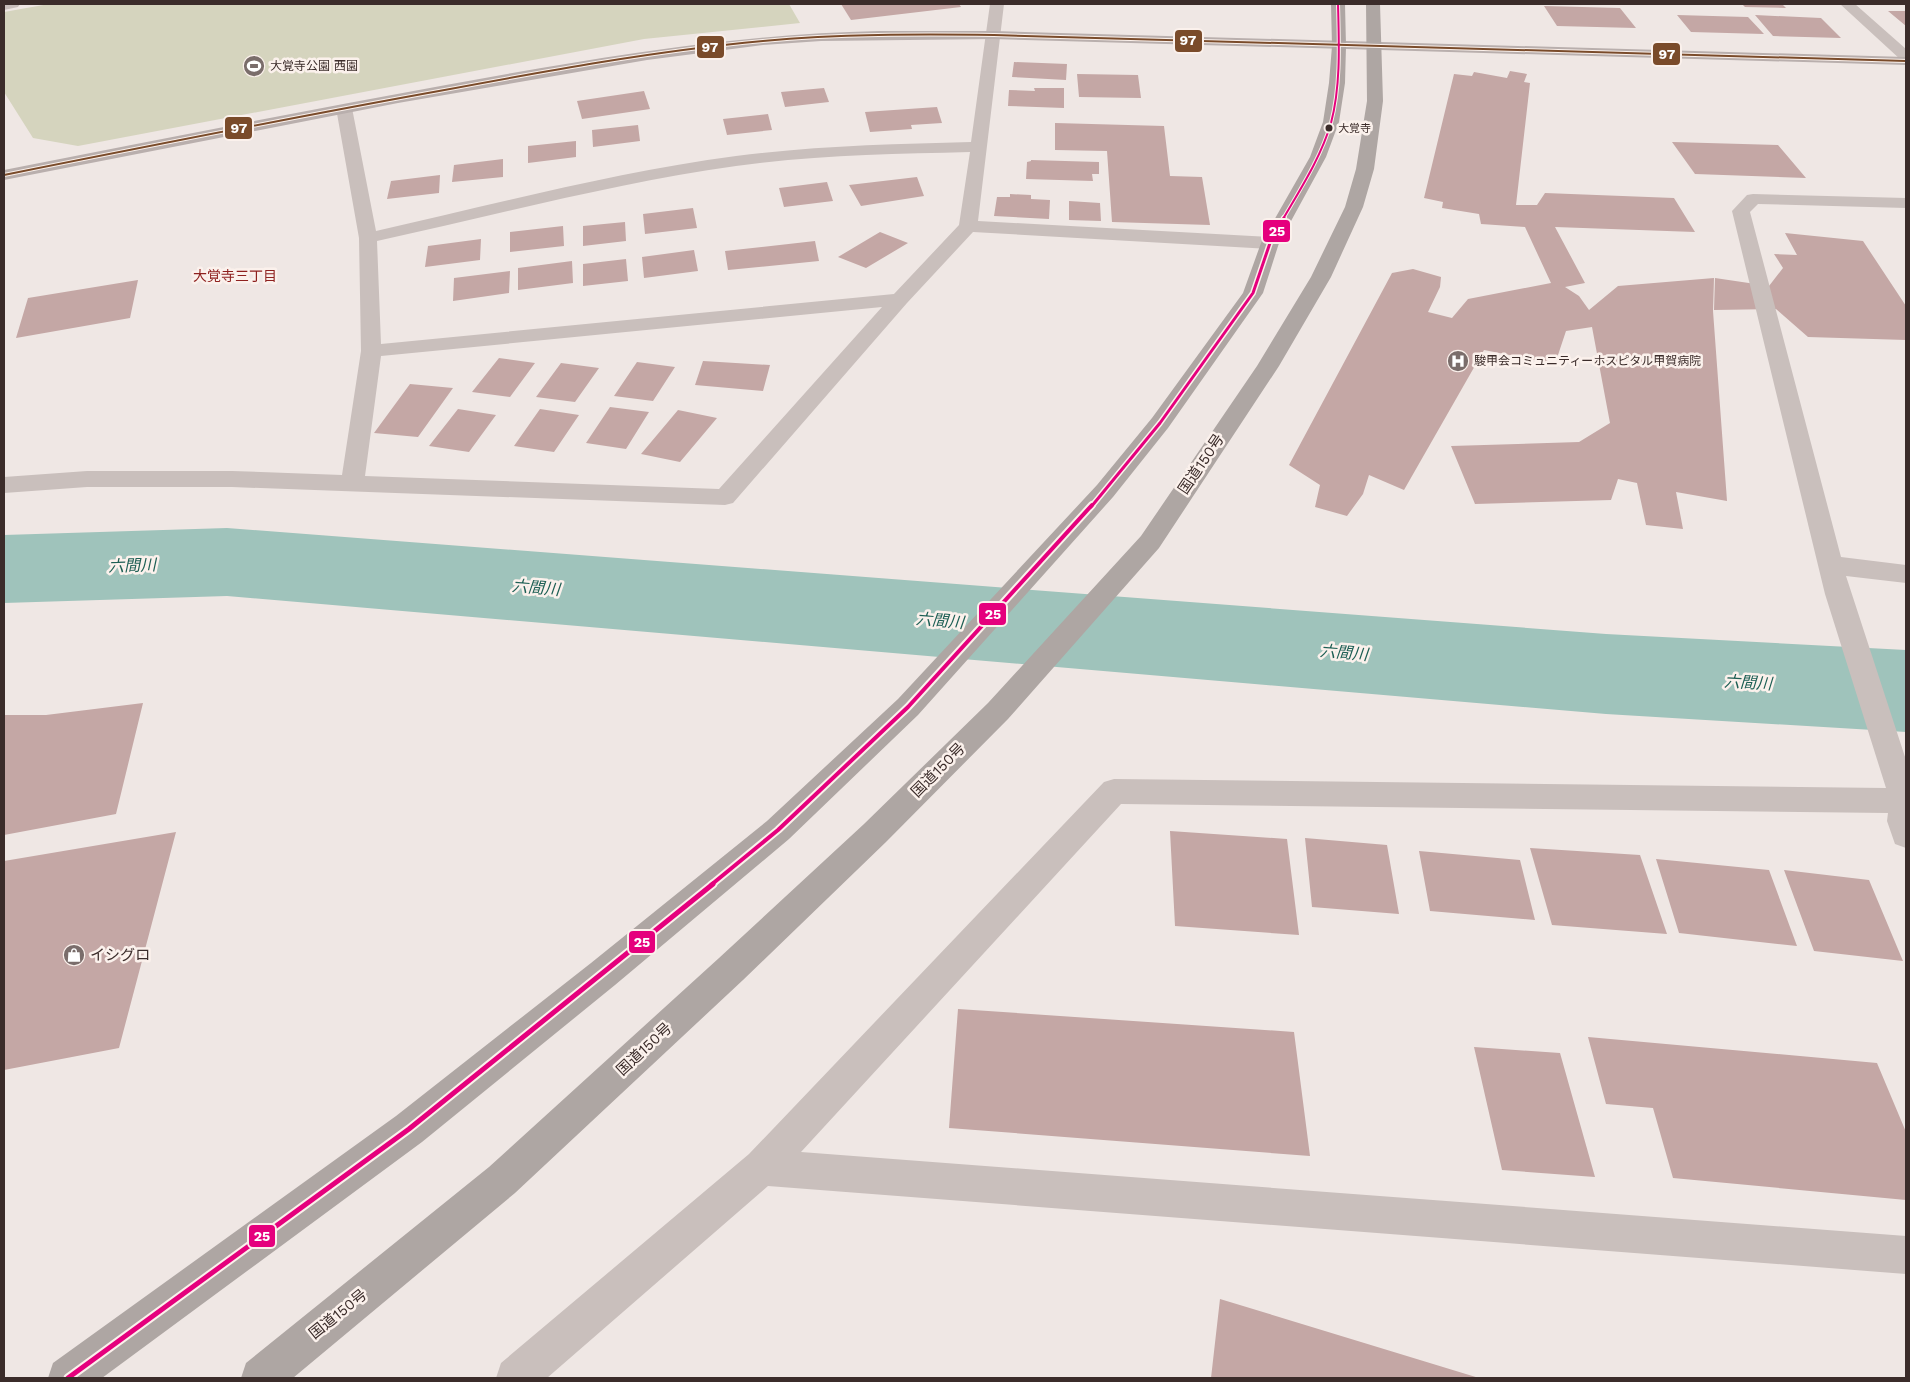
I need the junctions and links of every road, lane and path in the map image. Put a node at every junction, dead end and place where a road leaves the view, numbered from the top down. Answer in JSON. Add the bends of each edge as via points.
{"nodes":[{"id":1,"x":13,"y":4,"type":"edge"},
{"id":2,"x":997,"y":4,"type":"edge"},
{"id":3,"x":1847,"y":4,"type":"edge"},
{"id":4,"x":4,"y":6,"type":"edge"},
{"id":5,"x":1338,"y":9,"type":"edge"},
{"id":6,"x":1373,"y":10,"type":"edge"},
{"id":7,"x":994,"y":35,"type":"junction"},
{"id":8,"x":1339,"y":46,"type":"junction"},
{"id":9,"x":1375,"y":47,"type":"junction"},
{"id":10,"x":1906,"y":57,"type":"edge"},
{"id":11,"x":1906,"y":61,"type":"edge"},
{"id":12,"x":344,"y":108,"type":"junction"},
{"id":13,"x":979,"y":147,"type":"junction"},
{"id":14,"x":4,"y":174,"type":"edge"},
{"id":15,"x":1906,"y":203,"type":"edge"},
{"id":16,"x":968,"y":226,"type":"junction"},
{"id":17,"x":368,"y":238,"type":"junction"},
{"id":18,"x":1270,"y":243,"type":"junction"},
{"id":19,"x":900,"y":299,"type":"junction"},
{"id":20,"x":371,"y":351,"type":"junction"},
{"id":21,"x":352,"y":483,"type":"junction"},
{"id":22,"x":4,"y":485,"type":"edge"},
{"id":23,"x":1831,"y":565,"type":"junction"},
{"id":24,"x":1906,"y":574,"type":"edge"},
{"id":25,"x":1906,"y":801,"type":"edge"},
{"id":26,"x":1906,"y":835,"type":"edge"},
{"id":27,"x":762,"y":1167,"type":"junction"},
{"id":28,"x":1906,"y":1255,"type":"edge"},
{"id":29,"x":68,"y":1378,"type":"edge"},
{"id":30,"x":261,"y":1378,"type":"edge"},
{"id":31,"x":516,"y":1378,"type":"edge"}],
"edges":[{"from":1,"to":4,"type":"street"},
{"from":2,"to":7,"type":"street"},
{"from":3,"to":10,"type":"street"},
{"from":5,"to":8,"type":"highway"},
{"from":6,"to":9,"type":"highway","name":"国道150号"},
{"from":7,"to":8,"type":"street"},
{"from":7,"to":12,"type":"street","via":[[828,37],[674,51],[601,61]]},
{"from":7,"to":13,"type":"street"},
{"from":8,"to":9,"type":"street"},
{"from":8,"to":18,"type":"highway","via":[[1331,122],[1318,157]]},
{"from":9,"to":11,"type":"street"},
{"from":9,"to":30,"type":"highway","name":"国道150号","via":[[1375,101],[1365,169],[1350,216],[1321,278],[1268,366],[1150,542],[998,711],[839,867],[502,1180]]},
{"from":12,"to":14,"type":"street"},
{"from":12,"to":17,"type":"street"},
{"from":13,"to":16,"type":"street"},
{"from":13,"to":17,"type":"street","via":[[833,151],[736,162],[630,180]]},
{"from":15,"to":23,"type":"street","via":[[1753,199],[1741,211]]},
{"from":16,"to":18,"type":"street"},
{"from":16,"to":19,"type":"street"},
{"from":17,"to":20,"type":"street"},
{"from":18,"to":29,"type":"highway","via":[[1254,293],[1160,423],[1105,491],[908,707],[778,830],[409,1129]]},
{"from":19,"to":20,"type":"street"},
{"from":19,"to":21,"type":"street","via":[[725,497]]},
{"from":20,"to":21,"type":"street"},
{"from":21,"to":22,"type":"street","via":[[87,479]]},
{"from":23,"to":24,"type":"street"},
{"from":23,"to":25,"type":"street"},
{"from":25,"to":26,"type":"street","via":[[1902,821]]},
{"from":25,"to":27,"type":"street","via":[[1114,790]]},
{"from":27,"to":28,"type":"street"},
{"from":27,"to":31,"type":"street"}]}
